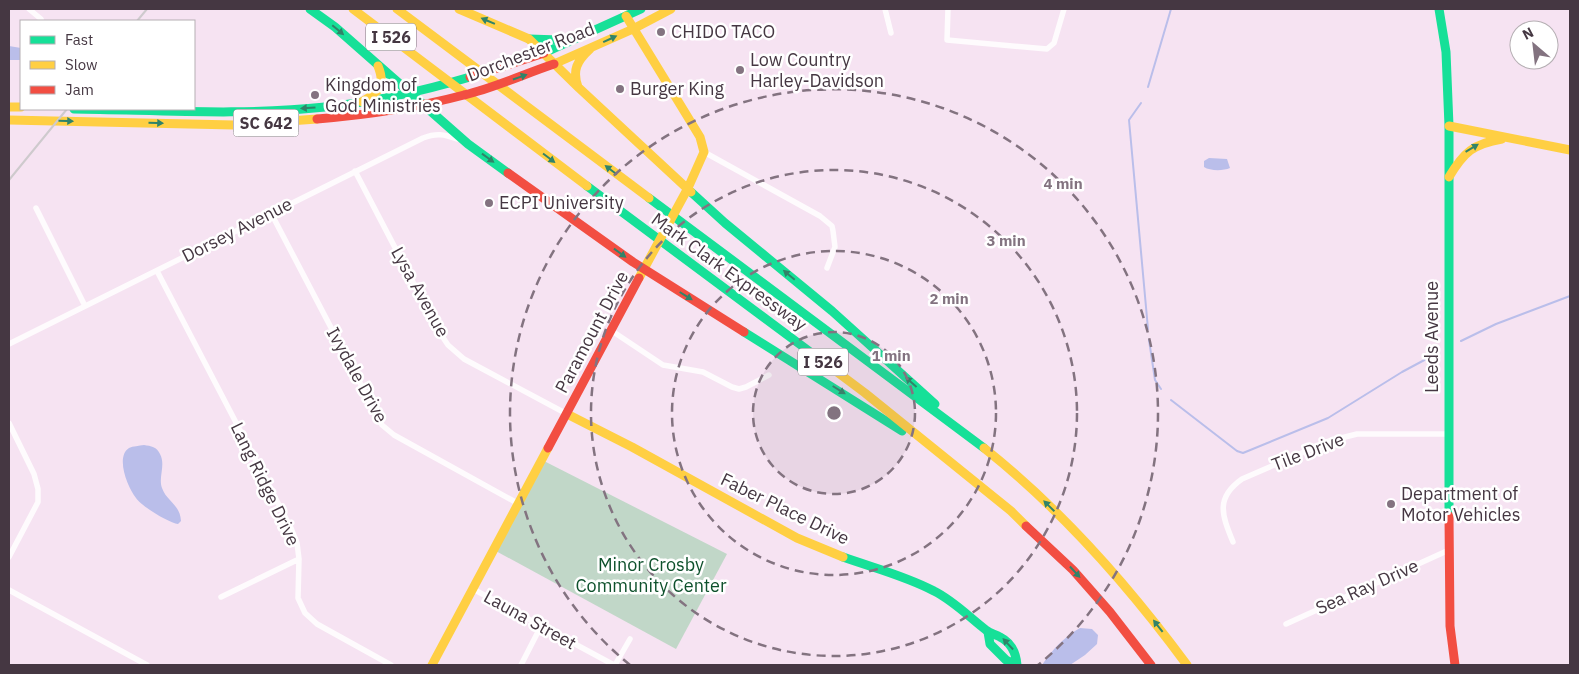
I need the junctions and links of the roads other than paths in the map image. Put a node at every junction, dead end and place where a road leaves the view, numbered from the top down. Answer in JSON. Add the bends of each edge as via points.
{"nodes":[{"id":1,"x":29,"y":9,"type":"edge"},
{"id":2,"x":310,"y":9,"type":"edge"},
{"id":3,"x":353,"y":9,"type":"edge"},
{"id":4,"x":397,"y":9,"type":"edge"},
{"id":5,"x":459,"y":9,"type":"edge"},
{"id":6,"x":641,"y":9,"type":"edge"},
{"id":7,"x":671,"y":9,"type":"edge"},
{"id":8,"x":885,"y":9,"type":"edge"},
{"id":9,"x":948,"y":9,"type":"edge"},
{"id":10,"x":1064,"y":9,"type":"edge"},
{"id":11,"x":1439,"y":9,"type":"edge"},
{"id":12,"x":624,"y":12,"type":"edge"},
{"id":13,"x":41,"y":19,"type":"dead end"},
{"id":14,"x":633,"y":28,"type":"junction"},
{"id":15,"x":891,"y":34,"type":"dead end"},
{"id":16,"x":579,"y":37,"type":"junction"},
{"id":17,"x":529,"y":38,"type":"junction"},
{"id":18,"x":590,"y":49,"type":"junction"},
{"id":19,"x":544,"y":53,"type":"junction"},
{"id":20,"x":378,"y":64,"type":"junction"},
{"id":21,"x":554,"y":64,"type":"junction"},
{"id":22,"x":579,"y":88,"type":"junction"},
{"id":23,"x":408,"y":93,"type":"junction"},
{"id":24,"x":362,"y":102,"type":"junction"},
{"id":25,"x":423,"y":105,"type":"junction"},
{"id":26,"x":116,"y":110,"type":"edge"},
{"id":27,"x":9,"y":120,"type":"edge"},
{"id":28,"x":1449,"y":126,"type":"junction"},
{"id":29,"x":1508,"y":138,"type":"junction"},
{"id":30,"x":468,"y":144,"type":"junction"},
{"id":31,"x":1570,"y":150,"type":"edge"},
{"id":32,"x":704,"y":152,"type":"junction"},
{"id":33,"x":355,"y":171,"type":"junction"},
{"id":34,"x":1449,"y":177,"type":"junction"},
{"id":35,"x":688,"y":188,"type":"junction"},
{"id":36,"x":36,"y":208,"type":"dead end"},
{"id":37,"x":271,"y":213,"type":"junction"},
{"id":38,"x":827,"y":268,"type":"dead end"},
{"id":39,"x":644,"y":270,"type":"junction"},
{"id":40,"x":157,"y":271,"type":"junction"},
{"id":41,"x":85,"y":306,"type":"junction"},
{"id":42,"x":612,"y":330,"type":"junction"},
{"id":43,"x":9,"y":344,"type":"edge"},
{"id":44,"x":769,"y":375,"type":"dead end"},
{"id":45,"x":567,"y":414,"type":"junction"},
{"id":46,"x":9,"y":423,"type":"edge"},
{"id":47,"x":1448,"y":434,"type":"junction"},
{"id":48,"x":986,"y":450,"type":"junction"},
{"id":49,"x":960,"y":470,"type":"junction"},
{"id":50,"x":519,"y":504,"type":"junction"},
{"id":51,"x":1233,"y":542,"type":"dead end"},
{"id":52,"x":1449,"y":550,"type":"junction"},
{"id":53,"x":9,"y":557,"type":"edge"},
{"id":54,"x":299,"y":559,"type":"junction"},
{"id":55,"x":473,"y":589,"type":"junction"},
{"id":56,"x":9,"y":590,"type":"edge"},
{"id":57,"x":221,"y":597,"type":"dead end"},
{"id":58,"x":1286,"y":624,"type":"dead end"},
{"id":59,"x":541,"y":626,"type":"junction"},
{"id":60,"x":988,"y":632,"type":"junction"},
{"id":61,"x":630,"y":639,"type":"dead end"},
{"id":62,"x":147,"y":665,"type":"edge"},
{"id":63,"x":391,"y":665,"type":"edge"},
{"id":64,"x":432,"y":665,"type":"edge"},
{"id":65,"x":521,"y":665,"type":"edge"},
{"id":66,"x":614,"y":665,"type":"edge"},
{"id":67,"x":1017,"y":665,"type":"edge"},
{"id":68,"x":1151,"y":665,"type":"edge"},
{"id":69,"x":1187,"y":665,"type":"edge"},
{"id":70,"x":1455,"y":665,"type":"edge"}],
"edges":[{"from":1,"to":13,"type":"street"},
{"from":2,"to":20,"type":"main road","one_way":true},
{"from":3,"to":49,"type":"main road","name":"Mark Clark Expressway","number":"I 526","one_way":true,"via":[[865,393]]},
{"from":48,"to":4,"type":"main road","name":"Mark Clark Expressway","number":"I 526","one_way":true},
{"from":17,"to":5,"type":"main road","one_way":true},
{"from":6,"to":12,"type":"main road","name":"Dorchester Road","number":"SC 642"},
{"from":7,"to":14,"type":"main road","name":"Dorchester Road","number":"SC 642"},
{"from":8,"to":15,"type":"street"},
{"from":9,"to":10,"type":"street","via":[[947,40],[1047,49],[1054,43]]},
{"from":11,"to":28,"type":"main road","name":"Leeds Avenue","via":[[1447,70]]},
{"from":12,"to":14,"type":"main road"},
{"from":12,"to":16,"type":"main road","name":"Dorchester Road","number":"SC 642"},
{"from":18,"to":14,"type":"main road","name":"Dorchester Road","number":"SC 642","one_way":true},
{"from":14,"to":32,"type":"main road","via":[[700,137]]},
{"from":16,"to":17,"type":"main road","via":[[559,40]]},
{"from":16,"to":19,"type":"main road","name":"Dorchester Road","number":"SC 642"},
{"from":17,"to":19,"type":"main road"},
{"from":18,"to":21,"type":"main road","name":"Dorchester Road","number":"SC 642"},
{"from":18,"to":22,"type":"main road","via":[[574,70]]},
{"from":19,"to":21,"type":"main road"},
{"from":19,"to":23,"type":"main road","name":"Dorchester Road","number":"SC 642","via":[[466,79]]},
{"from":20,"to":23,"type":"main road"},
{"from":20,"to":24,"type":"main road","via":[[382,73],[381,85],[373,96]]},
{"from":21,"to":22,"type":"main road"},
{"from":25,"to":21,"type":"main road","name":"Dorchester Road","number":"SC 642","one_way":true,"via":[[466,95]]},
{"from":22,"to":35,"type":"main road"},
{"from":23,"to":24,"type":"main road","name":"Dorchester Road","number":"SC 642"},
{"from":23,"to":25,"type":"main road"},
{"from":24,"to":26,"type":"main road","name":"Dorchester Road","number":"SC 642","one_way":true,"via":[[234,112]]},
{"from":27,"to":25,"type":"main road","name":"Dorchester Road","number":"SC 642","one_way":true,"via":[[234,125],[367,116]]},
{"from":25,"to":30,"type":"main road"},
{"from":28,"to":29,"type":"main road"},
{"from":28,"to":34,"type":"main road","name":"Leeds Avenue"},
{"from":29,"to":31,"type":"main road"},
{"from":34,"to":29,"type":"main road","one_way":true,"via":[[1470,148]]},
{"from":30,"to":33,"type":"street","name":"Dorsey Avenue","via":[[443,134],[433,134]]},
{"from":30,"to":39,"type":"main road","one_way":true},
{"from":32,"to":35,"type":"main road","name":"Paramount Drive"},
{"from":32,"to":38,"type":"street","via":[[820,216],[832,226],[835,248]]},
{"from":33,"to":37,"type":"street","name":"Dorsey Avenue"},
{"from":33,"to":45,"type":"street","name":"Lysa Avenue","via":[[448,344],[464,359]]},
{"from":34,"to":47,"type":"main road","name":"Leeds Avenue"},
{"from":35,"to":39,"type":"main road","name":"Paramount Drive"},
{"from":48,"to":35,"type":"main road","one_way":true,"via":[[832,311],[725,223]]},
{"from":36,"to":41,"type":"street"},
{"from":37,"to":40,"type":"street","name":"Dorsey Avenue"},
{"from":37,"to":50,"type":"street","name":"Ivydale Drive","via":[[382,425],[394,435]]},
{"from":39,"to":42,"type":"main road","name":"Paramount Drive"},
{"from":39,"to":49,"type":"main road","one_way":true,"via":[[855,400]]},
{"from":40,"to":41,"type":"street","name":"Dorsey Avenue"},
{"from":40,"to":54,"type":"street","name":"Lang Ridge Drive","via":[[291,528]]},
{"from":41,"to":43,"type":"street","name":"Dorsey Avenue"},
{"from":42,"to":44,"type":"street","via":[[663,365],[703,372],[732,387],[746,387]]},
{"from":42,"to":45,"type":"main road","name":"Paramount Drive"},
{"from":45,"to":50,"type":"main road","name":"Paramount Drive"},
{"from":45,"to":60,"type":"main road","name":"Faber Place Drive","via":[[797,538],[935,591],[960,607]]},
{"from":46,"to":53,"type":"street","via":[[34,474],[38,502]]},
{"from":47,"to":51,"type":"street","name":"Tile Drive","via":[[1357,434],[1329,441],[1242,478],[1225,495],[1223,507]]},
{"from":47,"to":52,"type":"main road","name":"Leeds Avenue"},
{"from":69,"to":48,"type":"main road","name":"Mark Clark Expressway","number":"I 526","one_way":true,"via":[[1099,555],[1046,502]]},
{"from":49,"to":68,"type":"main road","name":"Mark Clark Expressway","number":"I 526","one_way":true,"via":[[1011,511],[1073,570]]},
{"from":50,"to":55,"type":"main road","name":"Paramount Drive"},
{"from":52,"to":58,"type":"street","name":"Sea Ray Drive"},
{"from":52,"to":70,"type":"main road","name":"Leeds Avenue","via":[[1450,626]]},
{"from":54,"to":57,"type":"street"},
{"from":54,"to":63,"type":"street","name":"Lang Ridge Drive","via":[[298,598],[305,613],[317,624]]},
{"from":55,"to":59,"type":"street","name":"Launa Street"},
{"from":55,"to":64,"type":"main road","name":"Paramount Drive"},
{"from":56,"to":62,"type":"street"},
{"from":59,"to":65,"type":"street"},
{"from":59,"to":66,"type":"street","name":"Launa Street"},
{"from":60,"to":67,"type":"main road","name":"Faber Place Drive","via":[[990,644],[1006,660]]},
{"from":67,"to":60,"type":"main road","name":"Faber Place Drive","one_way":true,"via":[[1016,654],[1010,644]]},
{"from":61,"to":66,"type":"street"}]}
